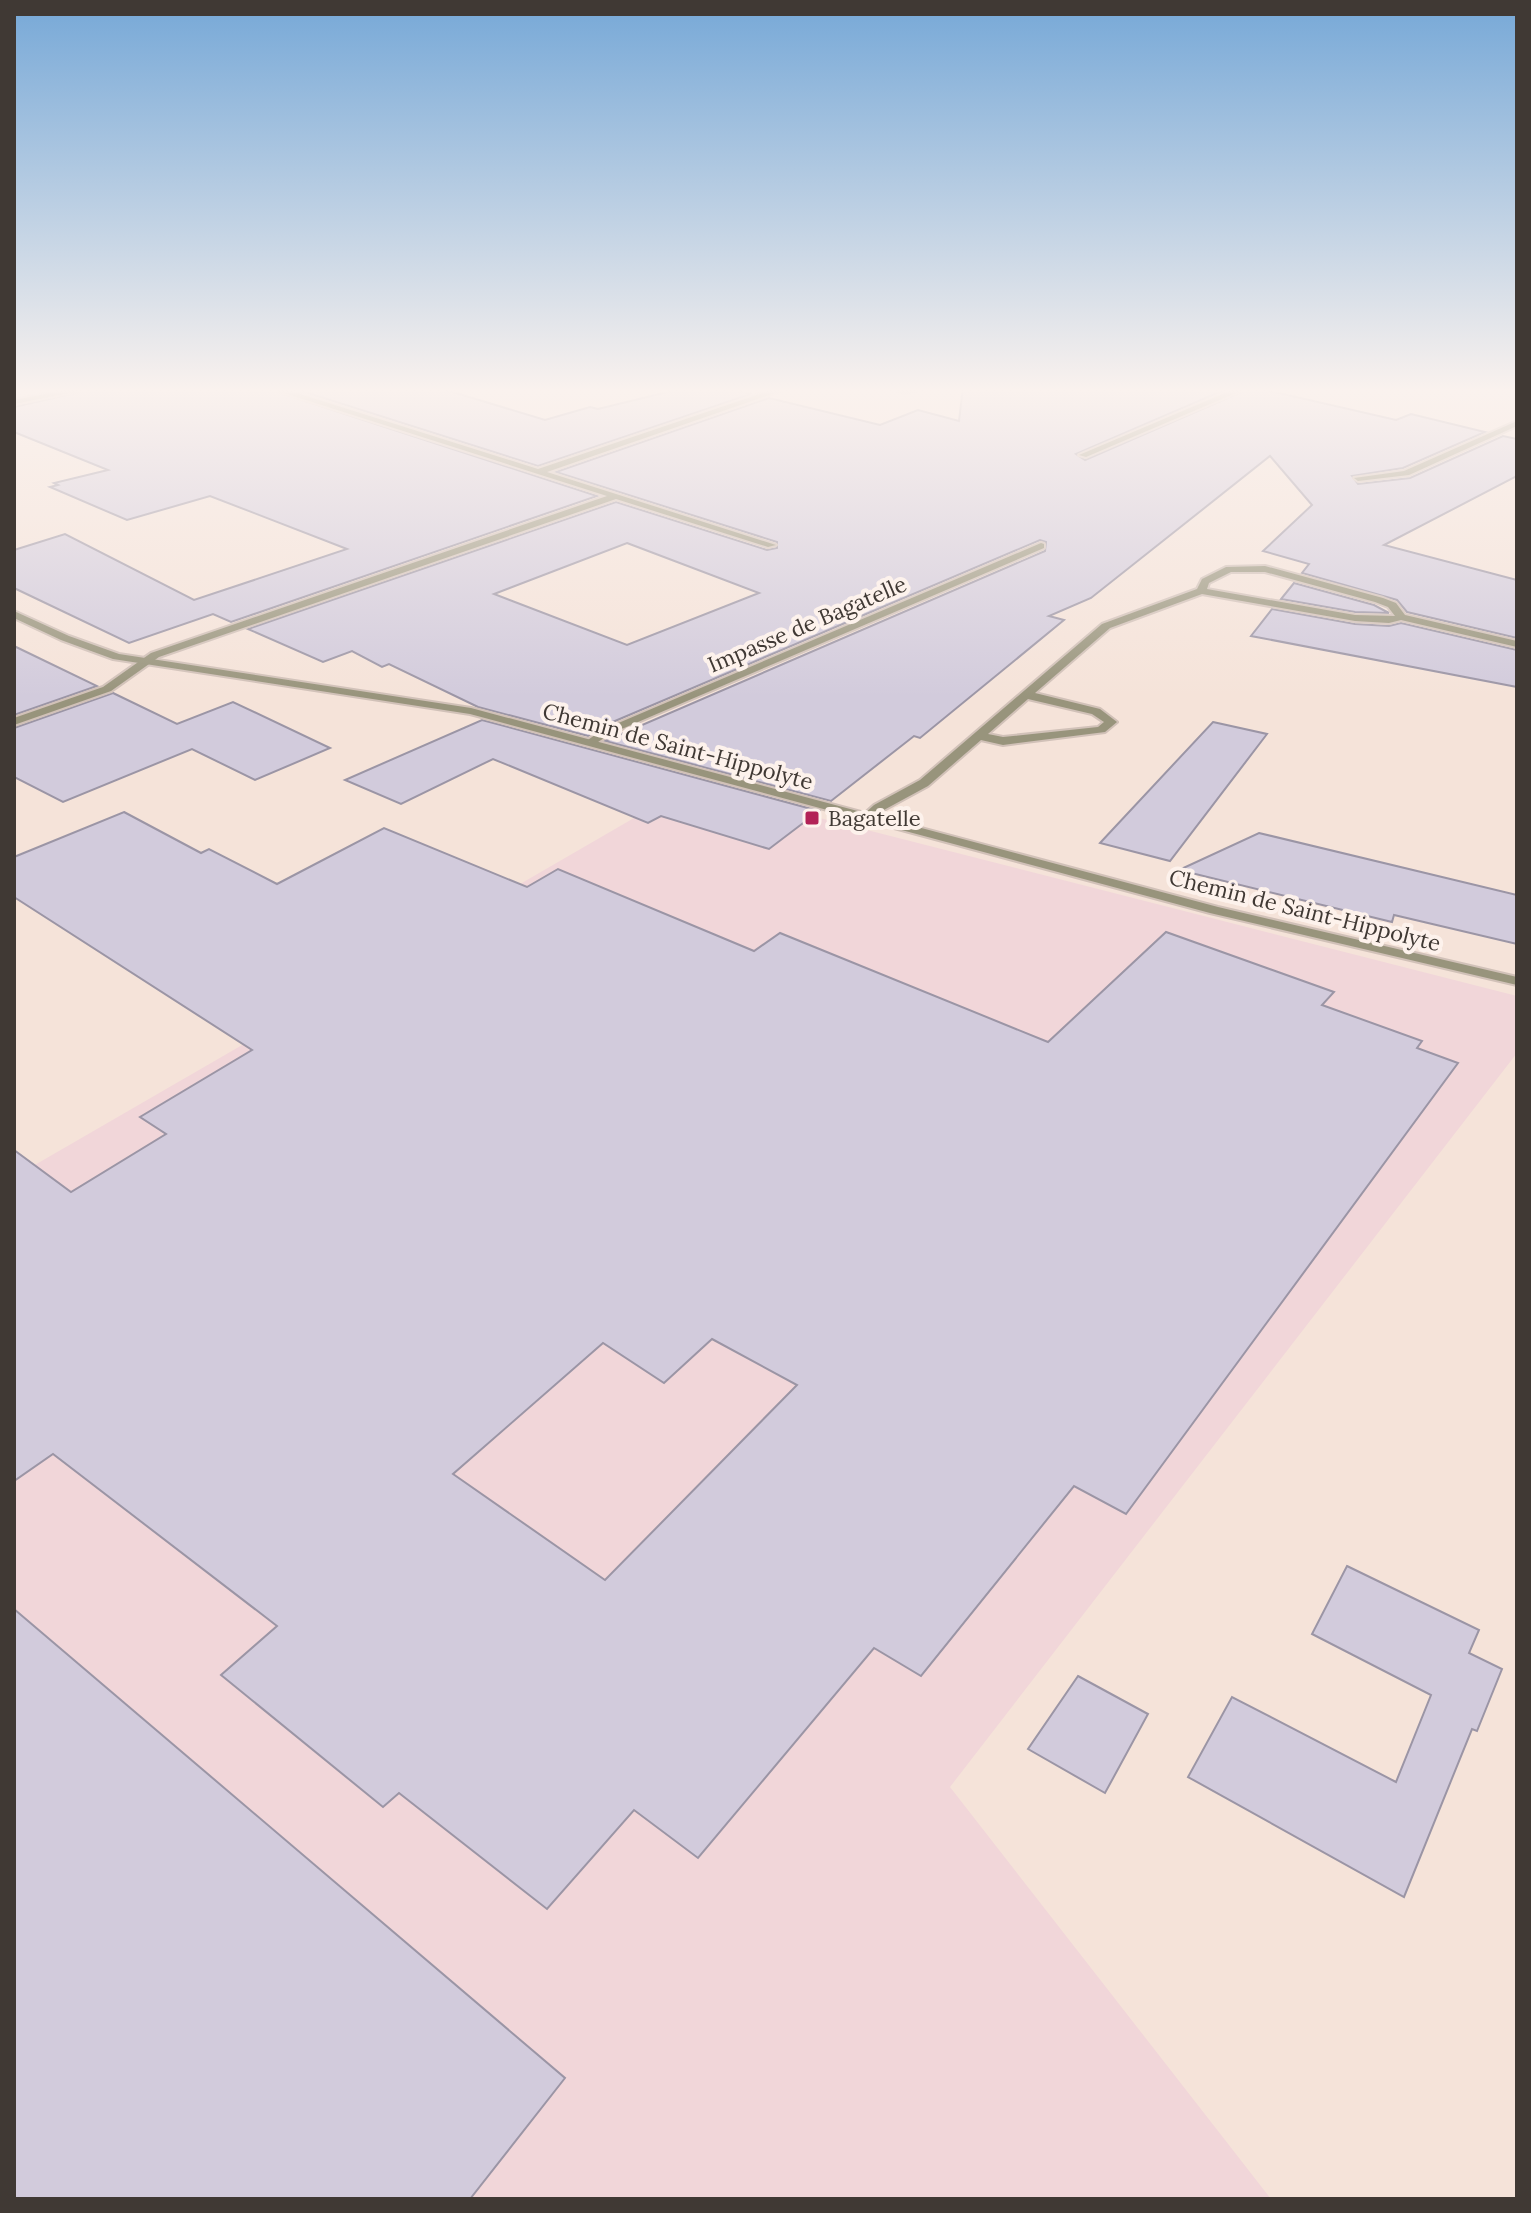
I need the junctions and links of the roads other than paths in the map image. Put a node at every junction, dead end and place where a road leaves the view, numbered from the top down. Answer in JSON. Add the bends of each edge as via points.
{"nodes":[{"id":1,"x":597,"y":490,"type":"edge"},
{"id":2,"x":616,"y":496,"type":"junction"},
{"id":3,"x":771,"y":545,"type":"dead end"},
{"id":4,"x":1041,"y":546,"type":"dead end"},
{"id":5,"x":1201,"y":591,"type":"junction"},
{"id":6,"x":14,"y":614,"type":"edge"},
{"id":7,"x":1401,"y":617,"type":"junction"},
{"id":8,"x":1517,"y":644,"type":"edge"},
{"id":9,"x":143,"y":663,"type":"junction"},
{"id":10,"x":1027,"y":695,"type":"junction"},
{"id":11,"x":14,"y":722,"type":"edge"},
{"id":12,"x":980,"y":736,"type":"junction"},
{"id":13,"x":591,"y":742,"type":"junction"},
{"id":14,"x":867,"y":818,"type":"junction"},
{"id":15,"x":1517,"y":981,"type":"edge"}],
"edges":[{"from":1,"to":2,"type":"street"},
{"from":2,"to":3,"type":"street"},
{"from":2,"to":9,"type":"street"},
{"from":4,"to":13,"type":"street","name":"Impasse de Bagatelle"},
{"from":5,"to":7,"type":"street","via":[[1355,618]]},
{"from":5,"to":7,"type":"street","via":[[1205,581],[1229,569],[1265,569],[1379,600]]},
{"from":5,"to":10,"type":"street","via":[[1106,626]]},
{"from":6,"to":9,"type":"street","name":"Chemin de Saint-Hippolyte","via":[[93,649]]},
{"from":7,"to":8,"type":"street"},
{"from":9,"to":11,"type":"street","via":[[107,689]]},
{"from":9,"to":13,"type":"street","name":"Chemin de Saint-Hippolyte","via":[[430,703]]},
{"from":10,"to":12,"type":"street"},
{"from":10,"to":12,"type":"street","via":[[1096,711],[1111,722],[1101,730],[1003,741]]},
{"from":12,"to":14,"type":"street","via":[[924,783]]},
{"from":13,"to":14,"type":"street","name":"Chemin de Saint-Hippolyte"},
{"from":14,"to":15,"type":"street","name":"Chemin de Saint-Hippolyte","via":[[1215,910]]}]}
